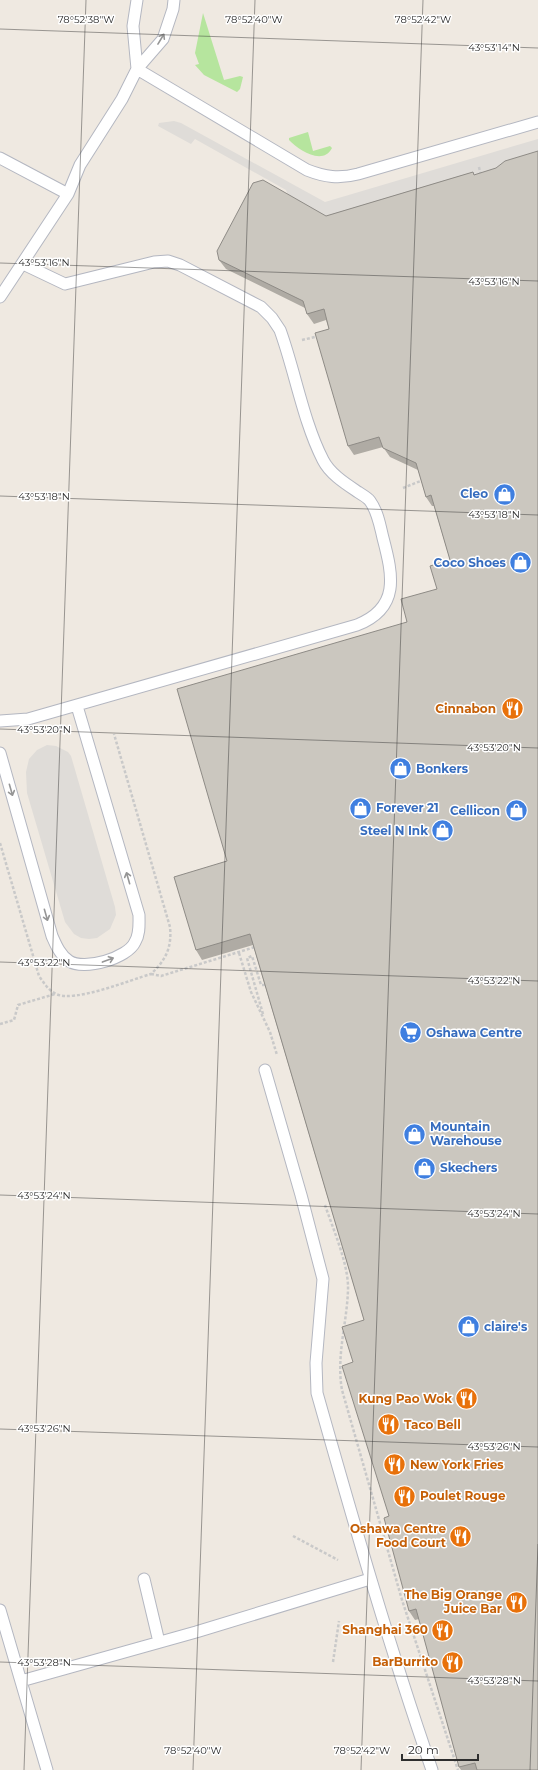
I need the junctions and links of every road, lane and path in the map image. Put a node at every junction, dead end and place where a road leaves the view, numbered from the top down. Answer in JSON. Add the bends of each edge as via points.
{"nodes":[{"id":1,"x":137,"y":0,"type":"edge"},
{"id":2,"x":174,"y":0,"type":"edge"},
{"id":3,"x":137,"y":69,"type":"junction"},
{"id":4,"x":538,"y":122,"type":"edge"},
{"id":5,"x":0,"y":158,"type":"edge"},
{"id":6,"x":479,"y":167,"type":"dead end"},
{"id":7,"x":482,"y":178,"type":"edge"},
{"id":8,"x":68,"y":194,"type":"junction"},
{"id":9,"x":23,"y":264,"type":"junction"},
{"id":10,"x":0,"y":297,"type":"edge"},
{"id":11,"x":320,"y":335,"type":"edge"},
{"id":12,"x":302,"y":340,"type":"dead end"},
{"id":13,"x":425,"y":480,"type":"edge"},
{"id":14,"x":403,"y":488,"type":"dead end"},
{"id":15,"x":77,"y":706,"type":"junction"},
{"id":16,"x":0,"y":721,"type":"edge"},
{"id":17,"x":114,"y":734,"type":"dead end"},
{"id":18,"x":0,"y":753,"type":"edge"},
{"id":19,"x":0,"y":843,"type":"edge"},
{"id":20,"x":170,"y":927,"type":"dead end"},
{"id":21,"x":239,"y":953,"type":"junction"},
{"id":22,"x":257,"y":955,"type":"edge"},
{"id":23,"x":151,"y":974,"type":"dead end"},
{"id":24,"x":39,"y":976,"type":"dead end"},
{"id":25,"x":264,"y":977,"type":"edge"},
{"id":26,"x":56,"y":994,"type":"dead end"},
{"id":27,"x":264,"y":1018,"type":"junction"},
{"id":28,"x":0,"y":1024,"type":"edge"},
{"id":29,"x":279,"y":1060,"type":"dead end"},
{"id":30,"x":265,"y":1070,"type":"dead end"},
{"id":31,"x":323,"y":1201,"type":"edge"},
{"id":32,"x":293,"y":1536,"type":"dead end"},
{"id":33,"x":338,"y":1560,"type":"dead end"},
{"id":34,"x":399,"y":1561,"type":"edge"},
{"id":35,"x":391,"y":1562,"type":"junction"},
{"id":36,"x":144,"y":1579,"type":"dead end"},
{"id":37,"x":370,"y":1579,"type":"junction"},
{"id":38,"x":0,"y":1610,"type":"edge"},
{"id":39,"x":339,"y":1621,"type":"dead end"},
{"id":40,"x":159,"y":1642,"type":"junction"},
{"id":41,"x":333,"y":1662,"type":"dead end"},
{"id":42,"x":21,"y":1681,"type":"junction"},
{"id":43,"x":47,"y":1770,"type":"edge"},
{"id":44,"x":432,"y":1770,"type":"edge"},
{"id":45,"x":458,"y":1770,"type":"edge"}],
"edges":[{"from":1,"to":3,"type":"lane","via":[[133,26]]},
{"from":3,"to":2,"type":"lane","one_way":true,"via":[[163,39]]},
{"from":3,"to":4,"type":"lane","via":[[307,170],[334,178],[358,174]]},
{"from":3,"to":8,"type":"lane","via":[[122,99],[80,165]]},
{"from":5,"to":8,"type":"lane"},
{"from":6,"to":7,"type":"path"},
{"from":8,"to":9,"type":"lane"},
{"from":9,"to":10,"type":"lane"},
{"from":9,"to":15,"type":"lane","via":[[65,284],[154,262],[168,261],[261,308],[280,330],[323,461],[332,472],[369,500],[376,511],[391,577],[391,588],[380,611],[371,619],[357,625]]},
{"from":11,"to":12,"type":"path"},
{"from":13,"to":14,"type":"path"},
{"from":15,"to":16,"type":"lane","via":[[28,719]]},
{"from":18,"to":15,"type":"lane","one_way":true,"via":[[58,950],[70,962],[86,964],[105,962],[126,952],[135,943],[139,930],[139,915]]},
{"from":17,"to":20,"type":"path"},
{"from":19,"to":24,"type":"path"},
{"from":21,"to":22,"type":"path","via":[[255,947]]},
{"from":21,"to":23,"type":"path","via":[[161,976]]},
{"from":21,"to":27,"type":"path","via":[[251,992]]},
{"from":25,"to":27,"type":"path","via":[[266,985],[261,985],[252,956],[247,958]]},
{"from":26,"to":28,"type":"path","via":[[18,1005],[14,1020]]},
{"from":27,"to":29,"type":"path"},
{"from":30,"to":37,"type":"lane","via":[[323,1279],[316,1362],[317,1393]]},
{"from":31,"to":35,"type":"path","via":[[347,1274],[348,1289],[340,1363],[342,1390]]},
{"from":32,"to":33,"type":"path"},
{"from":34,"to":35,"type":"path"},
{"from":35,"to":45,"type":"path"},
{"from":36,"to":40,"type":"lane"},
{"from":37,"to":40,"type":"lane"},
{"from":37,"to":44,"type":"lane"},
{"from":38,"to":42,"type":"lane"},
{"from":39,"to":41,"type":"path"},
{"from":40,"to":42,"type":"lane"},
{"from":42,"to":43,"type":"lane"}]}
